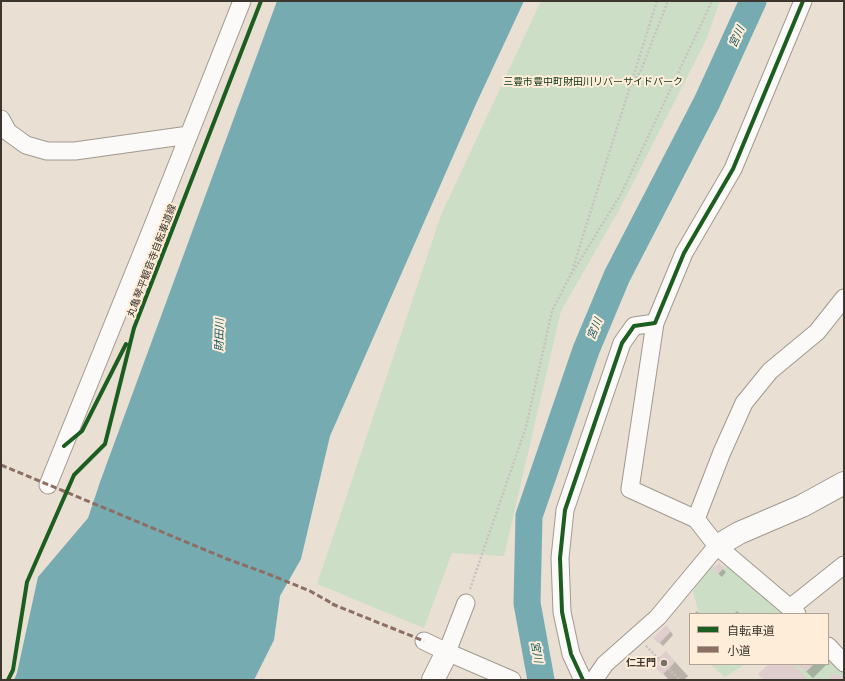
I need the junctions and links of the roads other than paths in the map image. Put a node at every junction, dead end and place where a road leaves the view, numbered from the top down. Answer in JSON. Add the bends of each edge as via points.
{"nodes":[{"id":1,"x":242,"y":1,"type":"edge"},
{"id":2,"x":803,"y":1,"type":"edge"},
{"id":3,"x":1,"y":119,"type":"edge"},
{"id":4,"x":189,"y":134,"type":"junction"},
{"id":5,"x":844,"y":298,"type":"edge"},
{"id":6,"x":655,"y":323,"type":"junction"},
{"id":7,"x":844,"y":483,"type":"edge"},
{"id":8,"x":48,"y":485,"type":"dead end"},
{"id":9,"x":696,"y":519,"type":"junction"},
{"id":10,"x":717,"y":546,"type":"junction"},
{"id":11,"x":844,"y":565,"type":"edge"},
{"id":12,"x":466,"y":603,"type":"road end"},
{"id":13,"x":794,"y":611,"type":"edge"},
{"id":14,"x":424,"y":641,"type":"dead end"},
{"id":15,"x":829,"y":647,"type":"edge"},
{"id":16,"x":447,"y":652,"type":"junction"},
{"id":17,"x":844,"y":663,"type":"edge"},
{"id":18,"x":505,"y":677,"type":"edge"},
{"id":19,"x":433,"y":680,"type":"edge"},
{"id":20,"x":583,"y":680,"type":"edge"},
{"id":21,"x":594,"y":680,"type":"edge"}],
"edges":[{"from":1,"to":4,"type":"street"},
{"from":2,"to":6,"type":"street","via":[[733,169],[684,253]]},
{"from":3,"to":4,"type":"street","via":[[8,132],[26,145],[47,151],[75,151]]},
{"from":4,"to":8,"type":"street"},
{"from":5,"to":9,"type":"street","via":[[817,332],[770,371],[744,403]]},
{"from":6,"to":9,"type":"street","via":[[630,489]]},
{"from":6,"to":20,"type":"street","via":[[634,326],[622,343],[565,510],[560,558],[562,612],[571,654]]},
{"from":7,"to":10,"type":"street"},
{"from":9,"to":10,"type":"street"},
{"from":10,"to":13,"type":"street"},
{"from":10,"to":21,"type":"street","via":[[658,617],[605,664]]},
{"from":11,"to":13,"type":"street"},
{"from":12,"to":16,"type":"street"},
{"from":14,"to":16,"type":"street"},
{"from":15,"to":17,"type":"street"},
{"from":16,"to":18,"type":"street"},
{"from":16,"to":19,"type":"street"}]}
